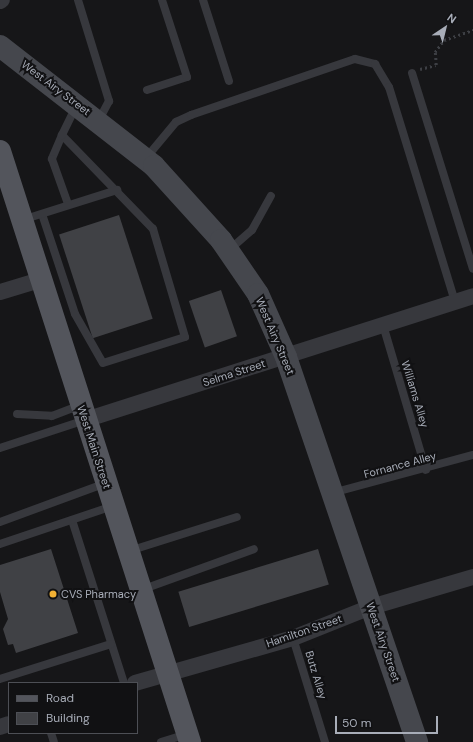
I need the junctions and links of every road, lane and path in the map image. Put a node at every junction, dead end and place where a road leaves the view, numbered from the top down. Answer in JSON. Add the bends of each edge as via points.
{"nodes":[{"id":1,"x":78,"y":0,"type":"edge"},
{"id":2,"x":162,"y":0,"type":"edge"},
{"id":3,"x":203,"y":0,"type":"edge"},
{"id":4,"x":473,"y":30,"type":"edge"},
{"id":5,"x":0,"y":46,"type":"edge"},
{"id":6,"x":412,"y":73,"type":"joint"},
{"id":7,"x":229,"y":81,"type":"dead end"},
{"id":8,"x":147,"y":90,"type":"dead end"},
{"id":9,"x":77,"y":103,"type":"junction"},
{"id":10,"x":98,"y":120,"type":"junction"},
{"id":11,"x":62,"y":135,"type":"junction"},
{"id":12,"x":0,"y":151,"type":"edge"},
{"id":13,"x":146,"y":159,"type":"junction"},
{"id":14,"x":117,"y":190,"type":"junction"},
{"id":15,"x":271,"y":196,"type":"dead end"},
{"id":16,"x":68,"y":204,"type":"junction"},
{"id":17,"x":42,"y":214,"type":"junction"},
{"id":18,"x":22,"y":220,"type":"junction"},
{"id":19,"x":228,"y":251,"type":"junction"},
{"id":20,"x":473,"y":269,"type":"edge"},
{"id":21,"x":40,"y":280,"type":"junction"},
{"id":22,"x":0,"y":292,"type":"edge"},
{"id":23,"x":472,"y":298,"type":"edge"},
{"id":24,"x":455,"y":301,"type":"junction"},
{"id":25,"x":383,"y":325,"type":"junction"},
{"id":26,"x":286,"y":357,"type":"junction"},
{"id":27,"x":83,"y":412,"type":"junction"},
{"id":28,"x":17,"y":414,"type":"dead end"},
{"id":29,"x":0,"y":448,"type":"edge"},
{"id":30,"x":473,"y":455,"type":"edge"},
{"id":31,"x":426,"y":470,"type":"junction"},
{"id":32,"x":106,"y":483,"type":"junction"},
{"id":33,"x":332,"y":494,"type":"junction"},
{"id":34,"x":113,"y":506,"type":"junction"},
{"id":35,"x":237,"y":517,"type":"dead end"},
{"id":36,"x":72,"y":520,"type":"junction"},
{"id":37,"x":0,"y":522,"type":"edge"},
{"id":38,"x":0,"y":544,"type":"edge"},
{"id":39,"x":254,"y":549,"type":"dead end"},
{"id":40,"x":128,"y":551,"type":"junction"},
{"id":41,"x":473,"y":577,"type":"edge"},
{"id":42,"x":141,"y":590,"type":"junction"},
{"id":43,"x":371,"y":607,"type":"junction"},
{"id":44,"x":293,"y":638,"type":"junction"},
{"id":45,"x":111,"y":644,"type":"junction"},
{"id":46,"x":167,"y":673,"type":"junction"},
{"id":47,"x":0,"y":679,"type":"edge"},
{"id":48,"x":124,"y":682,"type":"edge"},
{"id":49,"x":138,"y":682,"type":"edge"},
{"id":50,"x":189,"y":738,"type":"edge"},
{"id":51,"x":161,"y":742,"type":"edge"},
{"id":52,"x":325,"y":742,"type":"edge"},
{"id":53,"x":417,"y":742,"type":"edge"}],
"edges":[{"from":1,"to":10,"type":"lane","via":[[109,101]]},
{"from":2,"to":8,"type":"lane","via":[[187,77]]},
{"from":3,"to":7,"type":"lane"},
{"from":4,"to":6,"type":"path","via":[[444,40],[435,52],[436,65]]},
{"from":5,"to":9,"type":"main road","name":"West Airy Street"},
{"from":6,"to":20,"type":"lane"},
{"from":9,"to":10,"type":"main road","name":"West Airy Street"},
{"from":9,"to":11,"type":"lane"},
{"from":10,"to":13,"type":"main road","name":"West Airy Street"},
{"from":11,"to":14,"type":"lane"},
{"from":11,"to":16,"type":"lane","via":[[52,159]]},
{"from":12,"to":18,"type":"main road","name":"West Main Street"},
{"from":13,"to":19,"type":"main road","name":"West Airy Street","via":[[192,205]]},
{"from":13,"to":24,"type":"lane","via":[[176,122],[191,115],[355,59],[370,62],[383,73],[389,88]]},
{"from":14,"to":16,"type":"lane"},
{"from":14,"to":17,"type":"lane","via":[[153,229],[186,337],[103,363],[75,314]]},
{"from":15,"to":19,"type":"lane","via":[[252,230]]},
{"from":16,"to":17,"type":"lane"},
{"from":17,"to":18,"type":"lane"},
{"from":18,"to":21,"type":"main road","name":"West Main Street"},
{"from":19,"to":26,"type":"main road","name":"West Airy Street","via":[[258,294]]},
{"from":21,"to":22,"type":"street"},
{"from":21,"to":27,"type":"main road","name":"West Main Street"},
{"from":23,"to":24,"type":"street","name":"Selma Street"},
{"from":24,"to":25,"type":"street","name":"Selma Street"},
{"from":25,"to":26,"type":"street","name":"Selma Street"},
{"from":25,"to":31,"type":"lane","name":"Williams Alley"},
{"from":26,"to":27,"type":"street","name":"Selma Street"},
{"from":26,"to":33,"type":"main road","name":"West Airy Street"},
{"from":27,"to":28,"type":"lane","via":[[52,416]]},
{"from":27,"to":29,"type":"lane"},
{"from":27,"to":32,"type":"main road","name":"West Main Street"},
{"from":30,"to":31,"type":"lane","name":"Fornance Alley"},
{"from":31,"to":33,"type":"lane","name":"Fornance Alley"},
{"from":32,"to":34,"type":"main road","name":"West Main Street"},
{"from":32,"to":37,"type":"lane"},
{"from":33,"to":43,"type":"main road","name":"West Airy Street"},
{"from":34,"to":36,"type":"lane"},
{"from":34,"to":40,"type":"main road","name":"West Main Street"},
{"from":35,"to":40,"type":"lane"},
{"from":36,"to":38,"type":"lane"},
{"from":36,"to":45,"type":"lane"},
{"from":39,"to":42,"type":"lane"},
{"from":40,"to":42,"type":"main road","name":"West Main Street"},
{"from":41,"to":43,"type":"street","name":"Hamilton Street"},
{"from":42,"to":46,"type":"main road","name":"West Main Street"},
{"from":43,"to":44,"type":"street","name":"Hamilton Street"},
{"from":43,"to":53,"type":"main road","name":"West Airy Street"},
{"from":44,"to":46,"type":"street","name":"Hamilton Street"},
{"from":44,"to":52,"type":"lane","name":"Butz Alley"},
{"from":45,"to":47,"type":"lane"},
{"from":45,"to":48,"type":"lane"},
{"from":46,"to":49,"type":"street","name":"Hamilton Street"},
{"from":46,"to":50,"type":"main road","name":"West Main Street"},
{"from":50,"to":51,"type":"lane"}]}
